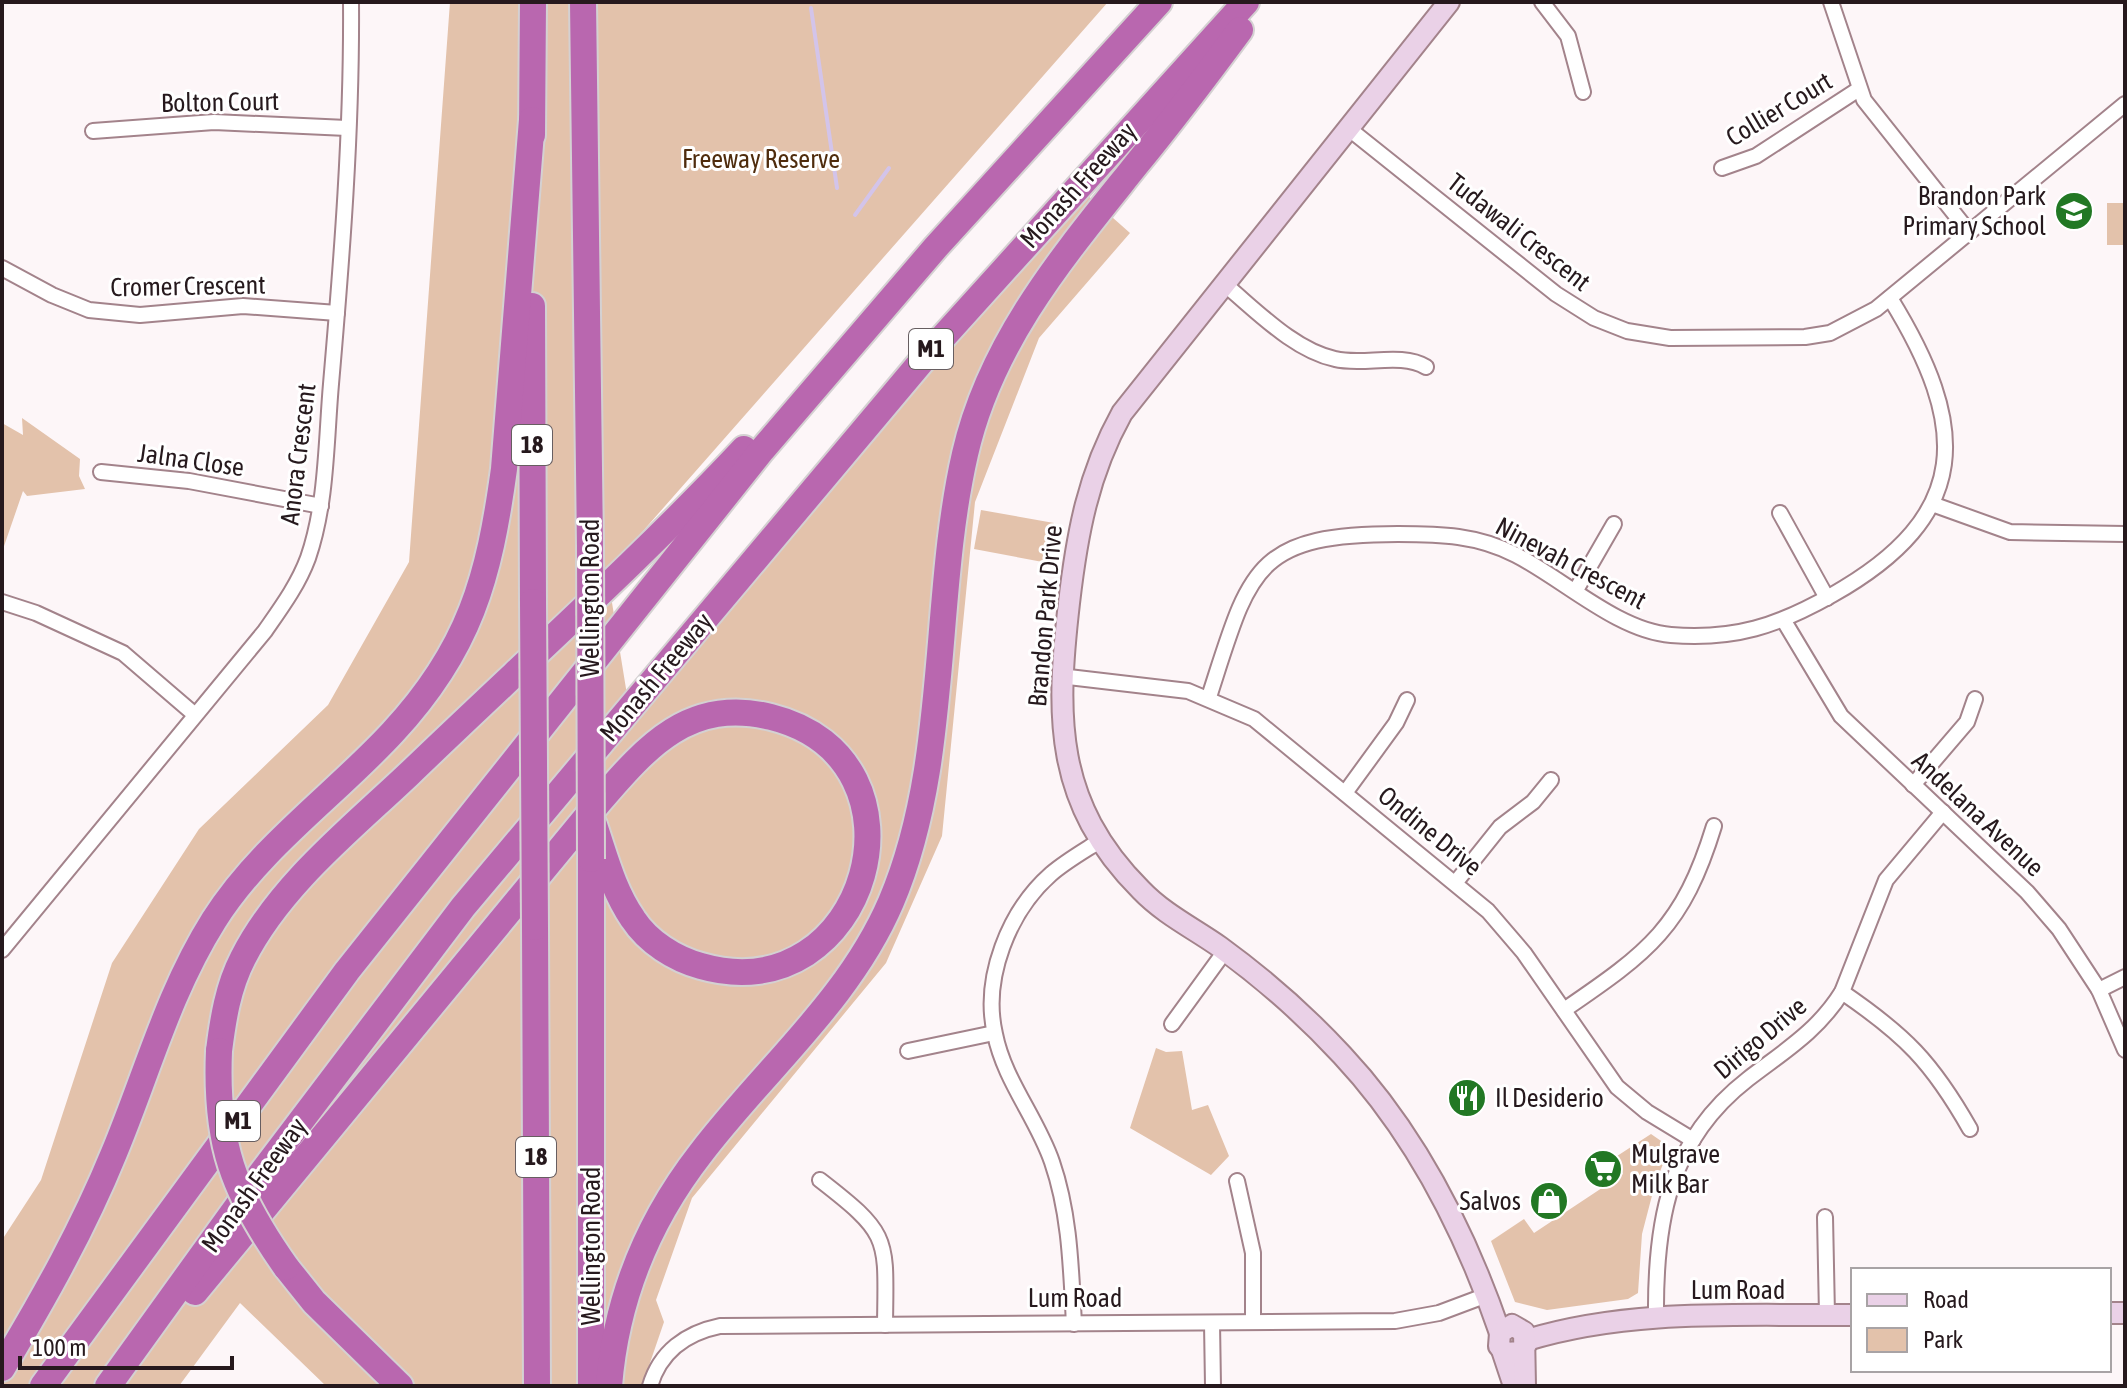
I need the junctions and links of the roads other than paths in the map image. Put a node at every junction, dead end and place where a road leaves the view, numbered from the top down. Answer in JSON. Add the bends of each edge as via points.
{"nodes":[{"id":1,"x":351,"y":2,"type":"edge"},
{"id":2,"x":533,"y":2,"type":"edge"},
{"id":3,"x":583,"y":2,"type":"edge"},
{"id":4,"x":1159,"y":2,"type":"edge"},
{"id":5,"x":1246,"y":2,"type":"edge"},
{"id":6,"x":1261,"y":2,"type":"edge"},
{"id":7,"x":1449,"y":2,"type":"edge"},
{"id":8,"x":1542,"y":2,"type":"edge"},
{"id":9,"x":1831,"y":2,"type":"edge"},
{"id":10,"x":1859,"y":89,"type":"junction"},
{"id":11,"x":1583,"y":92,"type":"dead end"},
{"id":12,"x":2125,"y":104,"type":"edge"},
{"id":13,"x":532,"y":120,"type":"junction"},
{"id":14,"x":347,"y":128,"type":"junction"},
{"id":15,"x":1348,"y":128,"type":"junction"},
{"id":16,"x":93,"y":131,"type":"dead end"},
{"id":17,"x":1722,"y":168,"type":"dead end"},
{"id":18,"x":1969,"y":232,"type":"junction"},
{"id":19,"x":936,"y":247,"type":"junction"},
{"id":20,"x":2,"y":268,"type":"edge"},
{"id":21,"x":1223,"y":283,"type":"junction"},
{"id":22,"x":1890,"y":298,"type":"junction"},
{"id":23,"x":337,"y":313,"type":"junction"},
{"id":24,"x":1426,"y":367,"type":"dead end"},
{"id":25,"x":101,"y":472,"type":"dead end"},
{"id":26,"x":1932,"y":504,"type":"junction"},
{"id":27,"x":321,"y":506,"type":"junction"},
{"id":28,"x":1780,"y":513,"type":"dead end"},
{"id":29,"x":1614,"y":524,"type":"dead end"},
{"id":30,"x":2125,"y":534,"type":"edge"},
{"id":31,"x":1576,"y":590,"type":"junction"},
{"id":32,"x":1827,"y":598,"type":"junction"},
{"id":33,"x":2,"y":602,"type":"edge"},
{"id":34,"x":1784,"y":621,"type":"junction"},
{"id":35,"x":1060,"y":676,"type":"junction"},
{"id":36,"x":1209,"y":697,"type":"junction"},
{"id":37,"x":1975,"y":699,"type":"dead end"},
{"id":38,"x":1407,"y":700,"type":"dead end"},
{"id":39,"x":194,"y":714,"type":"junction"},
{"id":40,"x":1551,"y":780,"type":"dead end"},
{"id":41,"x":1913,"y":785,"type":"junction"},
{"id":42,"x":1345,"y":793,"type":"junction"},
{"id":43,"x":1943,"y":812,"type":"junction"},
{"id":44,"x":1714,"y":826,"type":"dead end"},
{"id":45,"x":1101,"y":840,"type":"junction"},
{"id":46,"x":596,"y":854,"type":"junction"},
{"id":47,"x":1456,"y":882,"type":"junction"},
{"id":48,"x":2,"y":950,"type":"edge"},
{"id":49,"x":1225,"y":951,"type":"junction"},
{"id":50,"x":2125,"y":977,"type":"edge"},
{"id":51,"x":2099,"y":990,"type":"junction"},
{"id":52,"x":1842,"y":992,"type":"junction"},
{"id":53,"x":1564,"y":1010,"type":"junction"},
{"id":54,"x":1172,"y":1024,"type":"dead end"},
{"id":55,"x":994,"y":1033,"type":"junction"},
{"id":56,"x":2125,"y":1050,"type":"edge"},
{"id":57,"x":908,"y":1051,"type":"dead end"},
{"id":58,"x":1970,"y":1129,"type":"dead end"},
{"id":59,"x":1693,"y":1140,"type":"junction"},
{"id":60,"x":820,"y":1180,"type":"dead end"},
{"id":61,"x":1237,"y":1181,"type":"dead end"},
{"id":62,"x":1825,"y":1217,"type":"dead end"},
{"id":63,"x":1487,"y":1295,"type":"junction"},
{"id":64,"x":1827,"y":1315,"type":"junction"},
{"id":65,"x":1851,"y":1315,"type":"edge"},
{"id":66,"x":1656,"y":1317,"type":"junction"},
{"id":67,"x":1253,"y":1322,"type":"junction"},
{"id":68,"x":1212,"y":1323,"type":"junction"},
{"id":69,"x":1074,"y":1324,"type":"junction"},
{"id":70,"x":885,"y":1325,"type":"junction"},
{"id":71,"x":1514,"y":1337,"type":"junction"},
{"id":72,"x":2,"y":1368,"type":"edge"},
{"id":73,"x":43,"y":1386,"type":"edge"},
{"id":74,"x":108,"y":1386,"type":"edge"},
{"id":75,"x":115,"y":1386,"type":"edge"},
{"id":76,"x":400,"y":1386,"type":"edge"},
{"id":77,"x":537,"y":1386,"type":"edge"},
{"id":78,"x":591,"y":1386,"type":"edge"},
{"id":79,"x":609,"y":1386,"type":"edge"},
{"id":80,"x":650,"y":1386,"type":"edge"},
{"id":81,"x":1213,"y":1386,"type":"edge"},
{"id":82,"x":1514,"y":1386,"type":"edge"},
{"id":83,"x":1525,"y":1386,"type":"edge"}],
"edges":[{"from":1,"to":14,"type":"street","name":"Anora Crescent"},
{"from":2,"to":13,"type":"highway","number":"18"},
{"from":3,"to":46,"type":"highway","name":"Wellington Road","number":"18","bridge":true,"via":[[591,818]]},
{"from":4,"to":19,"type":"highway","name":"Monash Freeway","number":"M1"},
{"from":5,"to":74,"type":"highway","name":"Monash Freeway","number":"M1","via":[[926,356],[463,907]]},
{"from":6,"to":79,"type":"highway","via":[[1028,305],[986,385],[965,452],[952,524],[923,787],[892,900],[866,951],[827,1004],[677,1187],[639,1257],[619,1314]]},
{"from":7,"to":15,"type":"street","name":"Brandon Park Drive"},
{"from":8,"to":11,"type":"street","via":[[1572,45]]},
{"from":9,"to":10,"type":"street"},
{"from":10,"to":17,"type":"street","name":"Collier Court","via":[[1756,156]]},
{"from":10,"to":18,"type":"street"},
{"from":12,"to":18,"type":"street","name":"Tudawali Crescent"},
{"from":13,"to":72,"type":"highway","via":[[504,469],[481,594],[444,668],[394,731],[263,858],[216,917],[180,978],[78,1235]]},
{"from":13,"to":77,"type":"highway","number":"18","bridge":true},
{"from":14,"to":16,"type":"street","name":"Bolton Court","via":[[214,122]]},
{"from":14,"to":23,"type":"street","name":"Anora Crescent"},
{"from":15,"to":21,"type":"street","name":"Brandon Park Drive"},
{"from":15,"to":22,"type":"street","name":"Tudawali Crescent","via":[[1556,294],[1627,331],[1670,338],[1817,335],[1856,322]]},
{"from":18,"to":22,"type":"street","name":"Tudawali Crescent"},
{"from":19,"to":73,"type":"highway","name":"Monash Freeway","number":"M1","via":[[762,450],[347,971]]},
{"from":19,"to":76,"type":"highway","bridge":true,"via":[[663,536],[415,768],[283,900],[243,957],[219,1051],[217,1095],[231,1167],[250,1214],[286,1267]]},
{"from":20,"to":23,"type":"street","name":"Cromer Crescent","via":[[89,310],[140,315],[243,306]]},
{"from":21,"to":24,"type":"street","via":[[1319,354],[1350,362],[1412,362]]},
{"from":21,"to":35,"type":"street","name":"Brandon Park Drive","via":[[1131,399],[1095,466],[1079,524]]},
{"from":22,"to":26,"type":"street","name":"Ninevah Crescent","via":[[1930,368],[1943,414],[1942,463]]},
{"from":23,"to":27,"type":"street","name":"Anora Crescent"},
{"from":25,"to":27,"type":"street","name":"Jalna Close","via":[[189,481]]},
{"from":26,"to":30,"type":"street","via":[[2010,532]]},
{"from":26,"to":32,"type":"street","name":"Ninevah Crescent","via":[[1894,554]]},
{"from":27,"to":39,"type":"street","name":"Anora Crescent","via":[[308,558],[289,597]]},
{"from":28,"to":32,"type":"street"},
{"from":29,"to":31,"type":"street"},
{"from":31,"to":34,"type":"street","name":"Ninevah Crescent","via":[[1630,624],[1671,635],[1739,634]]},
{"from":31,"to":36,"type":"street","name":"Ninevah Crescent","via":[[1506,549],[1461,536],[1351,534],[1302,542],[1270,562],[1245,595]]},
{"from":32,"to":34,"type":"street","name":"Ninevah Crescent"},
{"from":33,"to":39,"type":"street","via":[[123,653]]},
{"from":34,"to":41,"type":"street","name":"Andelana Avenue","via":[[1841,716]]},
{"from":35,"to":36,"type":"street","name":"Ondine Drive"},
{"from":35,"to":45,"type":"street","name":"Brandon Park Drive","via":[[1070,768]]},
{"from":36,"to":42,"type":"street","name":"Ondine Drive","via":[[1254,719]]},
{"from":37,"to":41,"type":"street","via":[[1967,722]]},
{"from":38,"to":42,"type":"street"},
{"from":39,"to":48,"type":"street","name":"Anora Crescent"},
{"from":40,"to":47,"type":"street","via":[[1500,827]]},
{"from":41,"to":43,"type":"street","name":"Andelana Avenue"},
{"from":42,"to":47,"type":"street","name":"Ondine Drive"},
{"from":43,"to":51,"type":"street","name":"Andelana Avenue","via":[[2037,903]]},
{"from":43,"to":52,"type":"street","name":"Dirigo Drive","via":[[1886,880]]},
{"from":44,"to":53,"type":"street","via":[[1692,887],[1666,929],[1635,961]]},
{"from":45,"to":49,"type":"street","name":"Brandon Park Drive","via":[[1141,891]]},
{"from":45,"to":55,"type":"street","via":[[1053,872],[1015,918],[997,966]]},
{"from":46,"to":75,"type":"highway","via":[[634,922],[650,938],[685,961],[717,970],[751,971],[797,956],[840,923],[858,894],[869,843],[856,783],[833,753],[802,729],[738,712],[698,718],[667,733],[631,764]]},
{"from":46,"to":78,"type":"highway","name":"Wellington Road","number":"18"},
{"from":47,"to":53,"type":"street","name":"Ondine Drive","via":[[1514,940]]},
{"from":49,"to":54,"type":"street"},
{"from":49,"to":63,"type":"street","name":"Brandon Park Drive","via":[[1317,1029],[1388,1111],[1452,1215]]},
{"from":50,"to":51,"type":"street"},
{"from":51,"to":56,"type":"street","name":"Andelana Avenue"},
{"from":52,"to":58,"type":"street","via":[[1897,1030],[1923,1056]]},
{"from":52,"to":59,"type":"street","name":"Dirigo Drive","via":[[1801,1041],[1714,1109]]},
{"from":53,"to":59,"type":"street","name":"Ondine Drive","via":[[1625,1096]]},
{"from":55,"to":57,"type":"street"},
{"from":55,"to":69,"type":"street","via":[[1055,1170],[1069,1236]]},
{"from":59,"to":66,"type":"street","name":"Dirigo Drive","via":[[1672,1183],[1659,1230]]},
{"from":60,"to":70,"type":"street","via":[[859,1210],[880,1238],[886,1263]]},
{"from":61,"to":67,"type":"street","via":[[1253,1253]]},
{"from":62,"to":64,"type":"street"},
{"from":63,"to":67,"type":"street","name":"Lum Road","via":[[1409,1320]]},
{"from":63,"to":71,"type":"street","name":"Brandon Park Drive"},
{"from":64,"to":65,"type":"street","name":"Lum Road"},
{"from":64,"to":66,"type":"street","name":"Lum Road"},
{"from":66,"to":71,"type":"street","name":"Lum Road"},
{"from":67,"to":68,"type":"street","name":"Lum Road"},
{"from":68,"to":69,"type":"street","name":"Lum Road"},
{"from":68,"to":81,"type":"street"},
{"from":69,"to":70,"type":"street","name":"Lum Road"},
{"from":70,"to":80,"type":"street","name":"Lum Road","via":[[720,1326],[691,1335],[667,1353]]},
{"from":71,"to":82,"type":"street","name":"Brandon Park Drive"},
{"from":71,"to":83,"type":"street"}]}
